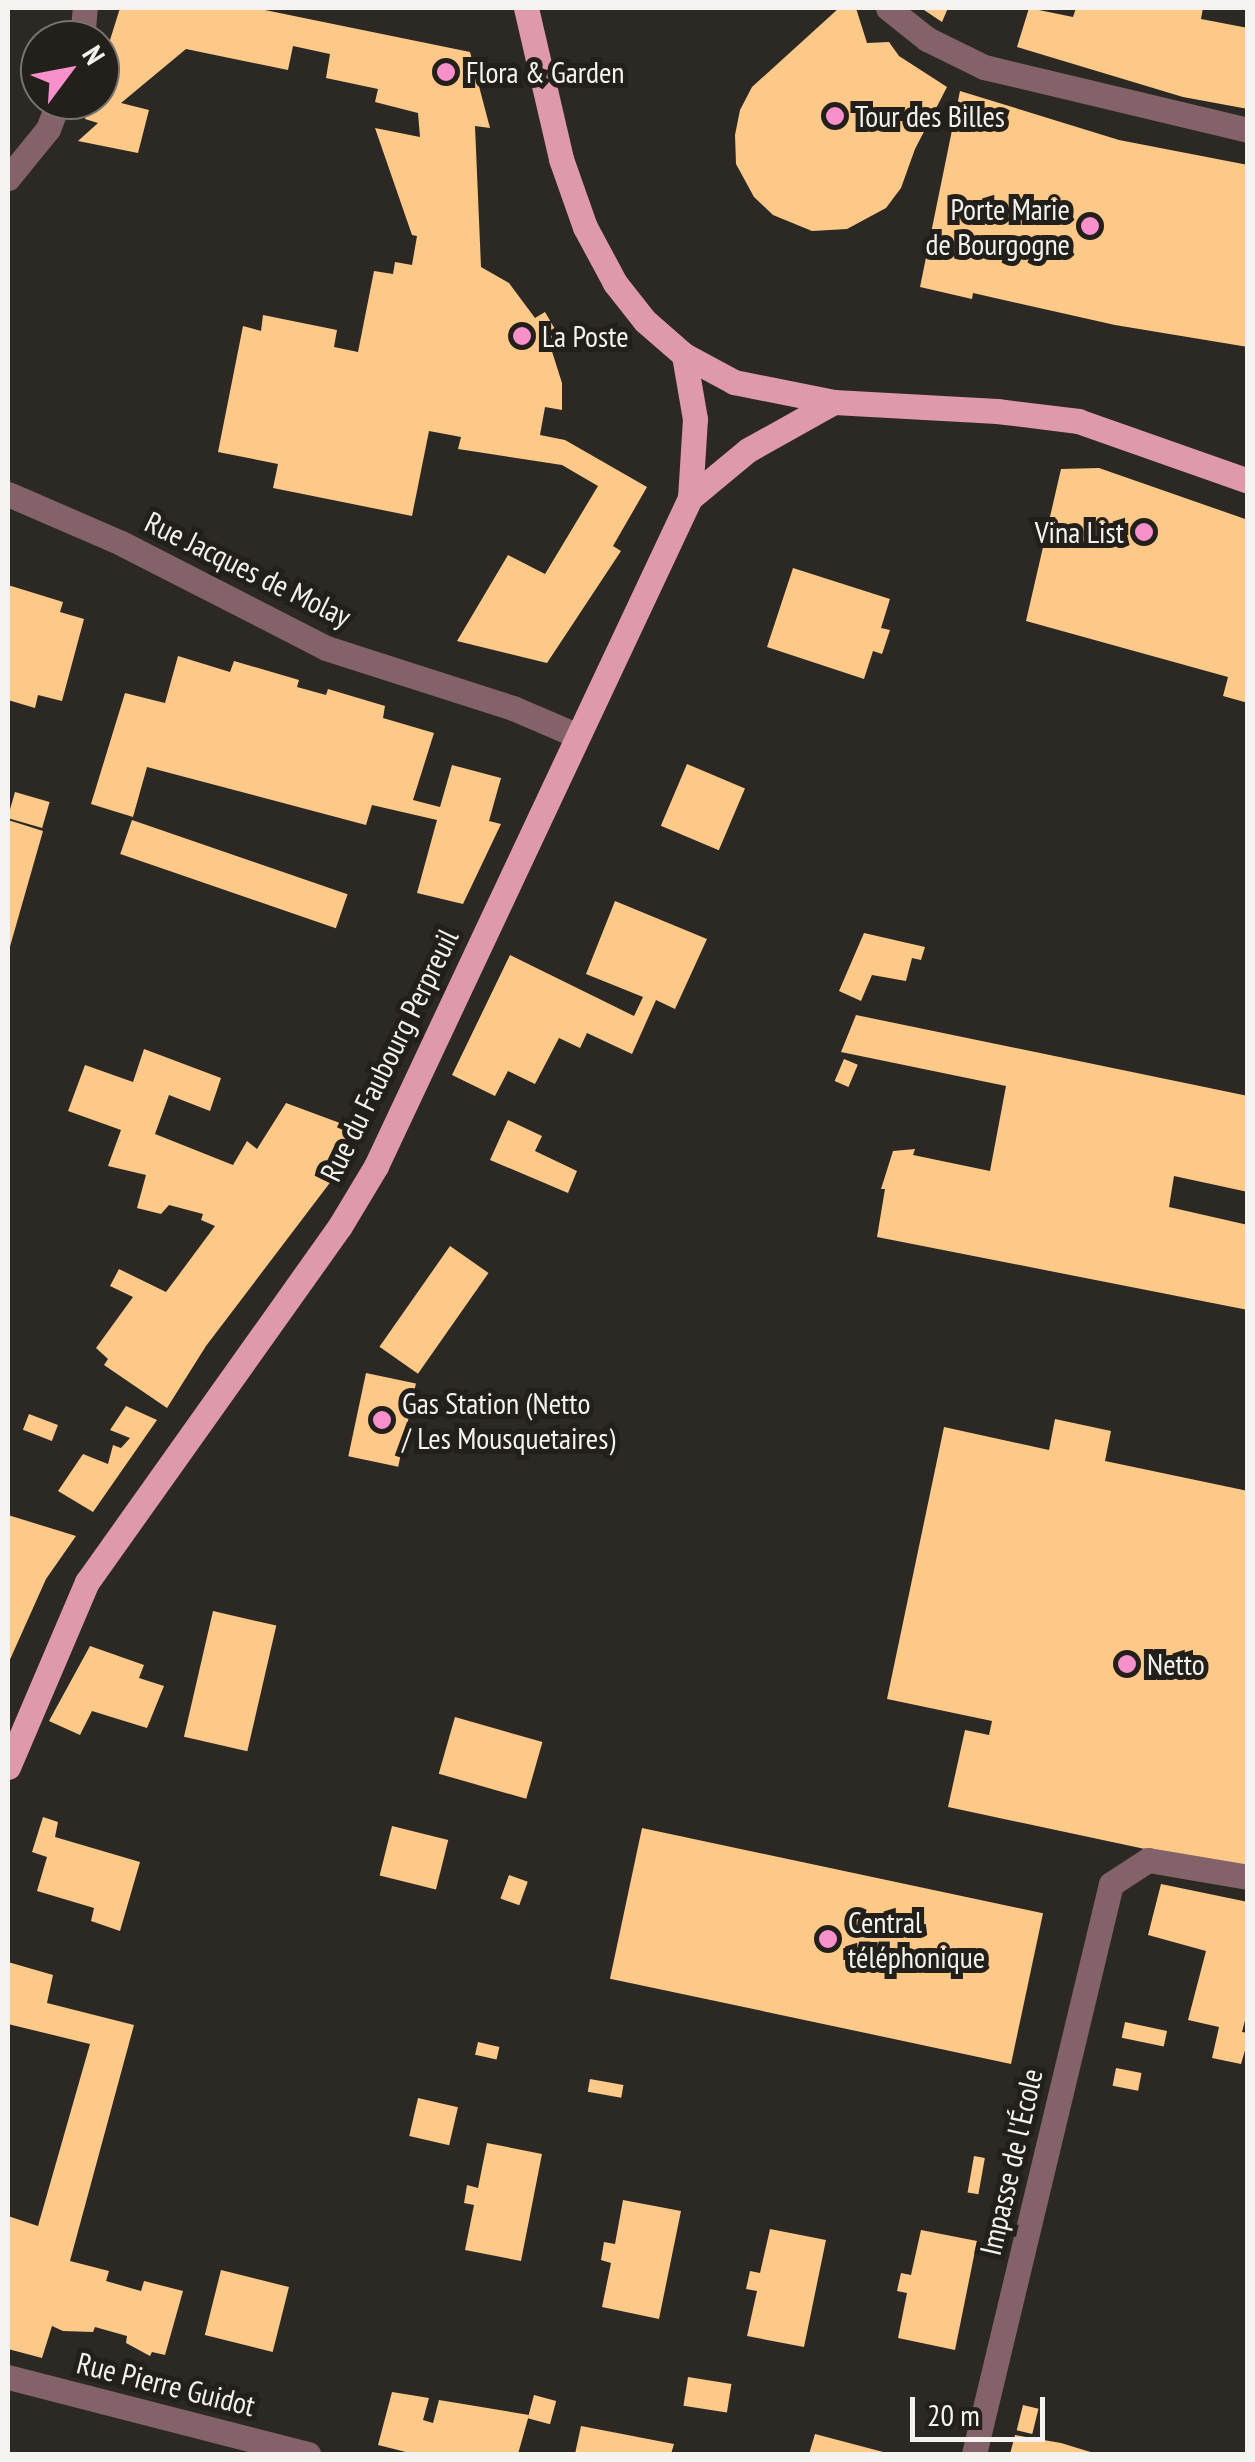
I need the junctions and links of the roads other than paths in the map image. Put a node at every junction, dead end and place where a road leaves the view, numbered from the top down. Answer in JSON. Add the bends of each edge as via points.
{"nodes":[{"id":1,"x":526,"y":8,"type":"edge"},
{"id":2,"x":888,"y":8,"type":"edge"},
{"id":3,"x":52,"y":120,"type":"edge"},
{"id":4,"x":1248,"y":130,"type":"edge"},
{"id":5,"x":8,"y":178,"type":"edge"},
{"id":6,"x":684,"y":355,"type":"junction"},
{"id":7,"x":834,"y":402,"type":"junction"},
{"id":8,"x":1248,"y":481,"type":"edge"},
{"id":9,"x":8,"y":494,"type":"edge"},
{"id":10,"x":690,"y":498,"type":"junction"},
{"id":11,"x":576,"y":735,"type":"junction"},
{"id":12,"x":8,"y":1767,"type":"edge"},
{"id":13,"x":1248,"y":1877,"type":"edge"},
{"id":14,"x":8,"y":2378,"type":"edge"},
{"id":15,"x":308,"y":2454,"type":"edge"},
{"id":16,"x":974,"y":2454,"type":"edge"}],
"edges":[{"from":1,"to":6,"type":"main road","via":[[561,159],[585,227],[644,321]]},
{"from":2,"to":4,"type":"street","via":[[927,39],[984,66]]},
{"from":3,"to":5,"type":"street"},
{"from":6,"to":7,"type":"main road","via":[[734,382]]},
{"from":6,"to":10,"type":"main road","name":"Rue du Faubourg Perpreuil","via":[[695,419]]},
{"from":7,"to":8,"type":"main road","via":[[1078,422]]},
{"from":7,"to":10,"type":"main road","name":"Rue du Faubourg Perpreuil","via":[[748,450]]},
{"from":9,"to":11,"type":"street","name":"Rue Jacques de Molay","via":[[121,543],[326,648]]},
{"from":10,"to":11,"type":"main road","name":"Rue du Faubourg Perpreuil"},
{"from":11,"to":12,"type":"main road","name":"Rue du Faubourg Perpreuil","via":[[376,1166],[87,1582]]},
{"from":13,"to":16,"type":"street","name":"Impasse de l'École","via":[[1148,1860],[1111,1884]]},
{"from":14,"to":15,"type":"street","name":"Rue Pierre Guidot"}]}
